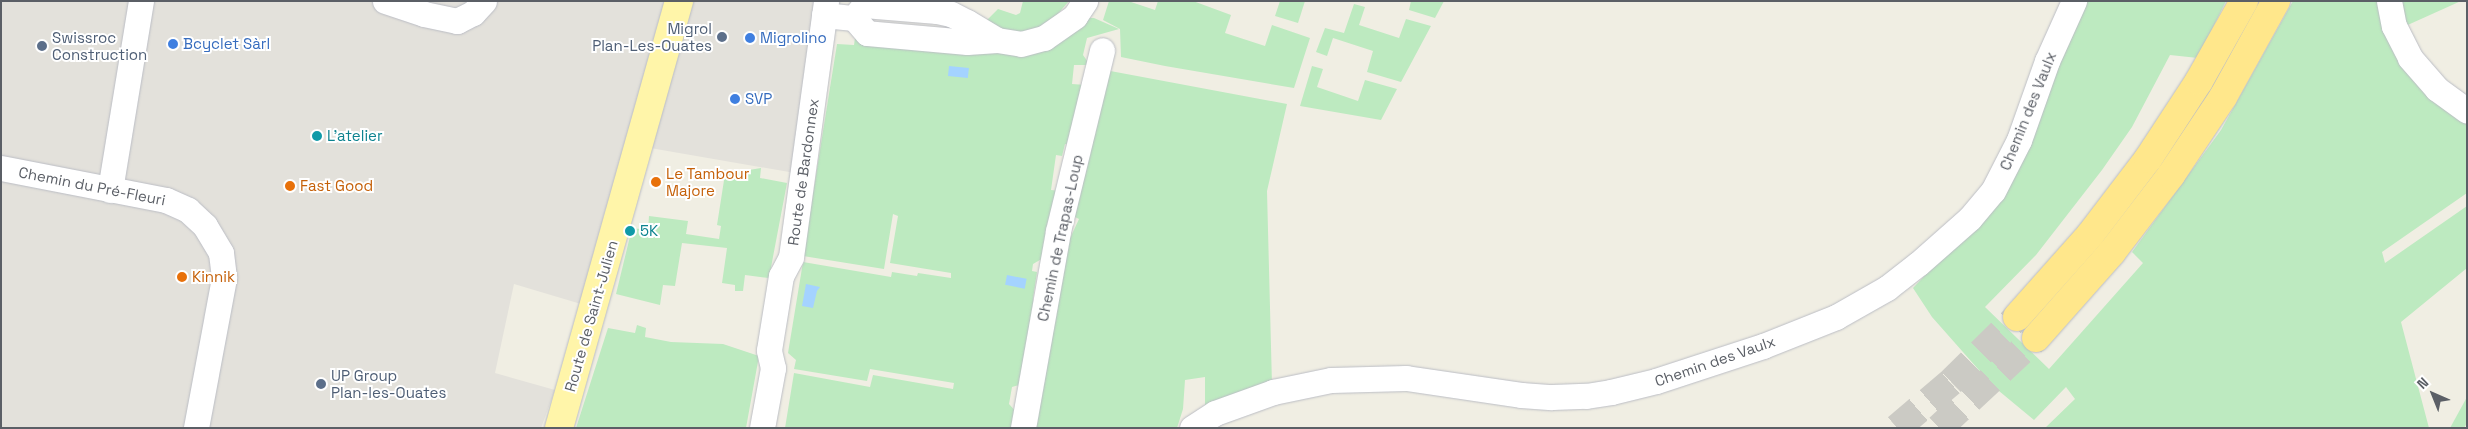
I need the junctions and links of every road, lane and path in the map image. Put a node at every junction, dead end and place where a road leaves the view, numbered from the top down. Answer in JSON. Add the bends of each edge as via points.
{"nodes":[{"id":1,"x":141,"y":1,"type":"edge"},
{"id":2,"x":385,"y":1,"type":"edge"},
{"id":3,"x":484,"y":1,"type":"edge"},
{"id":4,"x":679,"y":1,"type":"edge"},
{"id":5,"x":1085,"y":1,"type":"edge"},
{"id":6,"x":2074,"y":1,"type":"edge"},
{"id":7,"x":2244,"y":1,"type":"edge"},
{"id":8,"x":2276,"y":1,"type":"edge"},
{"id":9,"x":2389,"y":1,"type":"edge"},
{"id":10,"x":825,"y":8,"type":"edge"},
{"id":11,"x":952,"y":8,"type":"edge"},
{"id":12,"x":859,"y":12,"type":"junction"},
{"id":13,"x":997,"y":40,"type":"junction"},
{"id":14,"x":1102,"y":50,"type":"dead end"},
{"id":15,"x":2467,"y":111,"type":"edge"},
{"id":16,"x":1,"y":168,"type":"edge"},
{"id":17,"x":110,"y":190,"type":"junction"},
{"id":18,"x":2017,"y":317,"type":"tunnel mouth"},
{"id":19,"x":2036,"y":338,"type":"tunnel mouth"},
{"id":20,"x":196,"y":428,"type":"edge"},
{"id":21,"x":559,"y":428,"type":"edge"},
{"id":22,"x":762,"y":428,"type":"edge"},
{"id":23,"x":1023,"y":428,"type":"edge"},
{"id":24,"x":1192,"y":428,"type":"edge"}],
"edges":[{"from":1,"to":17,"type":"street"},
{"from":2,"to":3,"type":"street","via":[[457,21],[472,14]]},
{"from":4,"to":21,"type":"main road","name":"Route de Saint-Julien"},
{"from":5,"to":13,"type":"street","via":[[1074,16],[1044,38],[1021,44]]},
{"from":6,"to":24,"type":"street","name":"Chemin des Vaulx","via":[[2047,61],[2019,140],[1994,191],[1970,218],[1918,264],[1887,288],[1836,317],[1754,349],[1612,392],[1552,397],[1406,378],[1331,380],[1266,394],[1216,413]]},
{"from":7,"to":18,"type":"highway","via":[[2199,81],[2148,159],[2090,235]]},
{"from":8,"to":19,"type":"highway","via":[[2223,96],[2171,174],[2112,252]]},
{"from":9,"to":15,"type":"street","via":[[2394,26],[2410,58],[2437,89]]},
{"from":10,"to":12,"type":"street"},
{"from":10,"to":22,"type":"street","name":"Route de Bardonnex","via":[[791,257],[781,276],[769,350],[773,368]]},
{"from":11,"to":12,"type":"street"},
{"from":11,"to":13,"type":"street"},
{"from":12,"to":13,"type":"street","via":[[867,33],[967,42]]},
{"from":14,"to":23,"type":"street","name":"Chemin de Trapas-Loup","via":[[1058,231]]},
{"from":16,"to":17,"type":"street","name":"Chemin du Pré-Fleuri"},
{"from":17,"to":20,"type":"street","name":"Chemin du Pré-Fleuri","via":[[166,200],[188,210],[206,226],[221,253],[223,286]]}]}
